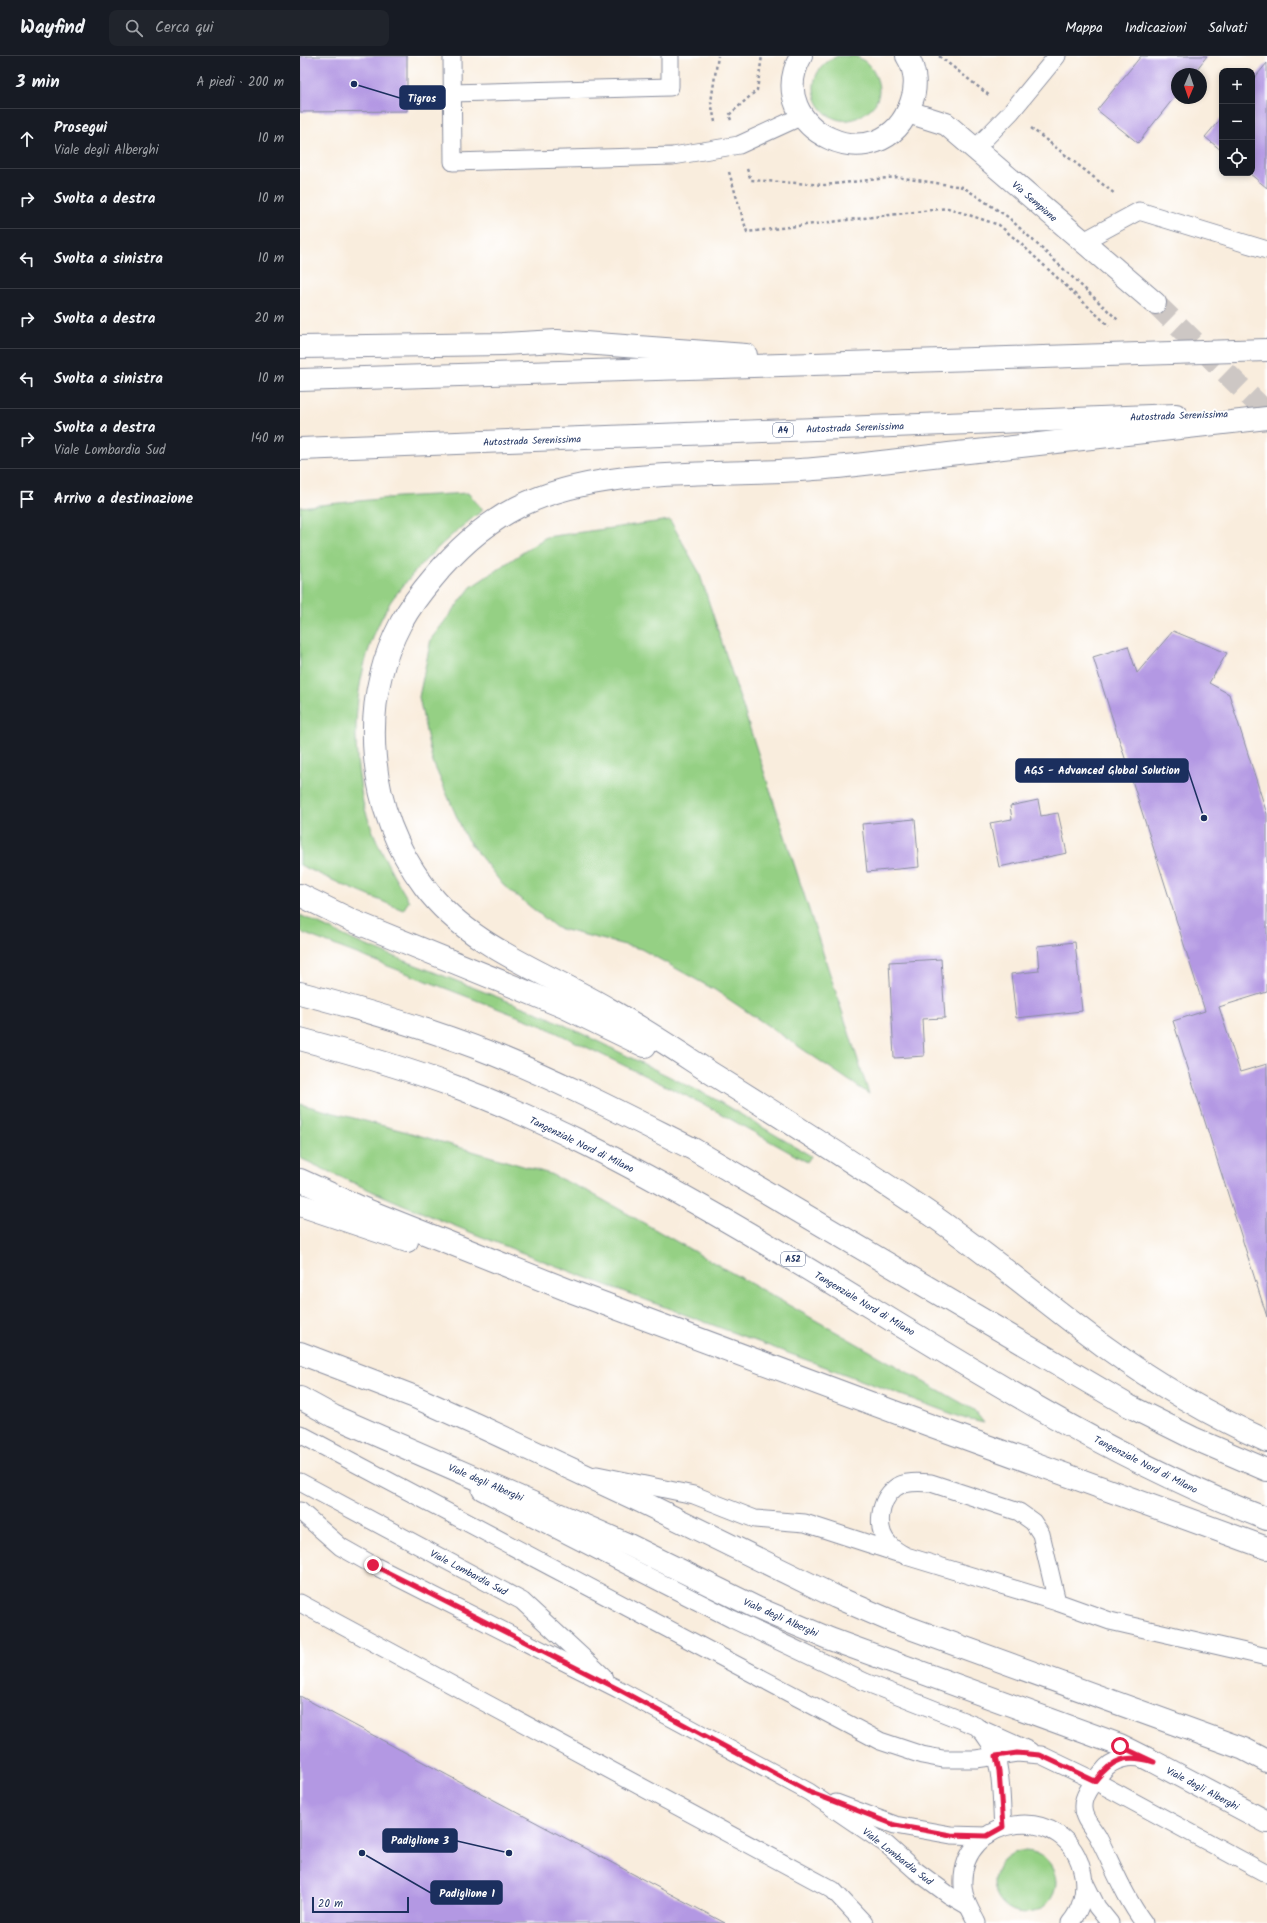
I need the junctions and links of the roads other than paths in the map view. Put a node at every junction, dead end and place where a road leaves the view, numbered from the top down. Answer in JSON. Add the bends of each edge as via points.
{"nodes":[{"id":1,"x":452,"y":56,"type":"edge"},
{"id":2,"x":670,"y":56,"type":"edge"},
{"id":3,"x":801,"y":56,"type":"edge"},
{"id":4,"x":907,"y":56,"type":"edge"},
{"id":5,"x":1057,"y":56,"type":"edge"},
{"id":6,"x":452,"y":93,"type":"junction"},
{"id":7,"x":908,"y":112,"type":"junction"},
{"id":8,"x":802,"y":116,"type":"junction"},
{"id":9,"x":974,"y":149,"type":"junction"},
{"id":10,"x":1082,"y":242,"type":"junction"},
{"id":11,"x":1267,"y":250,"type":"edge"},
{"id":12,"x":1155,"y":303,"type":"tunnel mouth"},
{"id":13,"x":300,"y":347,"type":"edge"},
{"id":14,"x":1267,"y":350,"type":"edge"},
{"id":15,"x":861,"y":364,"type":"junction"},
{"id":16,"x":300,"y":380,"type":"edge"},
{"id":17,"x":1267,"y":412,"type":"edge"},
{"id":18,"x":1267,"y":418,"type":"edge"},
{"id":19,"x":300,"y":449,"type":"edge"},
{"id":20,"x":300,"y":895,"type":"edge"},
{"id":21,"x":300,"y":993,"type":"edge"},
{"id":22,"x":300,"y":1039,"type":"edge"},
{"id":23,"x":790,"y":1122,"type":"junction"},
{"id":24,"x":300,"y":1180,"type":"edge"},
{"id":25,"x":300,"y":1205,"type":"edge"},
{"id":26,"x":573,"y":1292,"type":"junction"},
{"id":27,"x":300,"y":1353,"type":"edge"},
{"id":28,"x":300,"y":1398,"type":"edge"},
{"id":29,"x":333,"y":1416,"type":"junction"},
{"id":30,"x":300,"y":1434,"type":"edge"},
{"id":31,"x":1267,"y":1440,"type":"edge"},
{"id":32,"x":574,"y":1470,"type":"junction"},
{"id":33,"x":1267,"y":1470,"type":"edge"},
{"id":34,"x":300,"y":1482,"type":"edge"},
{"id":35,"x":300,"y":1511,"type":"edge"},
{"id":36,"x":1267,"y":1519,"type":"edge"},
{"id":37,"x":1267,"y":1548,"type":"edge"},
{"id":38,"x":906,"y":1556,"type":"junction"},
{"id":39,"x":1057,"y":1602,"type":"junction"},
{"id":40,"x":300,"y":1603,"type":"edge"},
{"id":41,"x":1267,"y":1657,"type":"edge"},
{"id":42,"x":618,"y":1689,"type":"junction"},
{"id":43,"x":976,"y":1726,"type":"junction"},
{"id":44,"x":1040,"y":1755,"type":"junction"},
{"id":45,"x":996,"y":1756,"type":"junction"},
{"id":46,"x":1267,"y":1761,"type":"edge"},
{"id":47,"x":1154,"y":1762,"type":"junction"},
{"id":48,"x":1095,"y":1781,"type":"junction"},
{"id":49,"x":809,"y":1792,"type":"junction"},
{"id":50,"x":1267,"y":1822,"type":"edge"},
{"id":51,"x":1003,"y":1827,"type":"junction"},
{"id":52,"x":987,"y":1836,"type":"junction"},
{"id":53,"x":1267,"y":1874,"type":"edge"},
{"id":54,"x":1085,"y":1884,"type":"junction"},
{"id":55,"x":968,"y":1906,"type":"junction"},
{"id":56,"x":864,"y":1923,"type":"edge"},
{"id":57,"x":977,"y":1923,"type":"edge"},
{"id":58,"x":1070,"y":1923,"type":"edge"},
{"id":59,"x":1110,"y":1923,"type":"edge"},
{"id":60,"x":1144,"y":1923,"type":"edge"}],
"edges":[{"from":1,"to":6,"type":"lane"},
{"from":2,"to":6,"type":"lane","via":[[670,87]]},
{"from":3,"to":8,"type":"main road","via":[[793,82],[795,99]]},
{"from":4,"to":7,"type":"main road","via":[[915,77],[914,96]]},
{"from":5,"to":9,"type":"lane","via":[[1011,112]]},
{"from":6,"to":8,"type":"lane","via":[[452,162],[673,156],[739,145]]},
{"from":7,"to":8,"type":"main road","via":[[893,131],[883,138],[866,144],[847,145],[830,140],[814,130]]},
{"from":7,"to":9,"type":"main road","name":"Via Sempione","via":[[946,124]]},
{"from":9,"to":10,"type":"main road","name":"Via Sempione"},
{"from":10,"to":11,"type":"lane","via":[[1139,211]]},
{"from":10,"to":12,"type":"main road","name":"Via Sempione"},
{"from":13,"to":15,"type":"main road","via":[[503,344],[557,340]]},
{"from":14,"to":15,"type":"main road"},
{"from":15,"to":16,"type":"main road"},
{"from":17,"to":19,"type":"main road","name":"Autostrada Serenissima","number":"A4"},
{"from":18,"to":23,"type":"main road","via":[[811,469],[633,477],[578,486],[540,497],[513,509],[484,527],[443,565],[410,607],[398,628],[380,678],[376,701],[374,754],[391,825],[404,855],[421,882],[455,920],[482,939],[605,1007]]},
{"from":20,"to":23,"type":"main road","via":[[353,921],[564,1007],[699,1072]]},
{"from":21,"to":33,"type":"main road","via":[[425,1029],[493,1054],[629,1117],[693,1149],[1129,1406],[1193,1438]]},
{"from":22,"to":36,"type":"main road","name":"Tangenziale Nord di Milano","number":"A52","via":[[391,1065],[458,1088],[588,1146],[722,1218],[1065,1423],[1149,1467]]},
{"from":23,"to":31,"type":"main road","via":[[972,1243],[1103,1345],[1148,1376],[1228,1423]]},
{"from":24,"to":26,"type":"main road","via":[[364,1210]]},
{"from":25,"to":26,"type":"main road"},
{"from":26,"to":37,"type":"main road"},
{"from":27,"to":32,"type":"main road","via":[[415,1397]]},
{"from":28,"to":29,"type":"main road","name":"Viale degli Alberghi"},
{"from":29,"to":43,"type":"lane","via":[[732,1618],[865,1682]]},
{"from":29,"to":47,"type":"main road","name":"Viale degli Alberghi","via":[[630,1544],[757,1608],[830,1639],[1078,1729]]},
{"from":30,"to":45,"type":"lane","via":[[880,1741],[943,1759],[961,1760]]},
{"from":32,"to":38,"type":"lane","via":[[694,1495],[755,1519],[805,1523]]},
{"from":32,"to":46,"type":"main road","via":[[836,1597],[896,1623],[1244,1749]]},
{"from":34,"to":42,"type":"lane","name":"Viale Lombardia Sud","via":[[522,1601]]},
{"from":35,"to":42,"type":"lane","name":"Viale Lombardia Sud","via":[[341,1547]]},
{"from":38,"to":39,"type":"lane"},
{"from":38,"to":39,"type":"lane","via":[[888,1543],[883,1535],[880,1516],[883,1503],[895,1488],[904,1484],[931,1483],[1019,1512],[1033,1522],[1041,1534]]},
{"from":39,"to":41,"type":"lane","via":[[1110,1621]]},
{"from":40,"to":56,"type":"lane","via":[[833,1890]]},
{"from":42,"to":49,"type":"lane","name":"Viale Lombardia Sud"},
{"from":43,"to":44,"type":"lane"},
{"from":43,"to":45,"type":"lane","via":[[988,1738]]},
{"from":44,"to":45,"type":"lane","via":[[1017,1753]]},
{"from":44,"to":48,"type":"lane"},
{"from":45,"to":51,"type":"lane"},
{"from":47,"to":48,"type":"lane","via":[[1141,1758],[1122,1758],[1106,1767]]},
{"from":47,"to":50,"type":"main road","name":"Viale degli Alberghi"},
{"from":48,"to":53,"type":"lane"},
{"from":48,"to":60,"type":"lane","via":[[1083,1800],[1085,1817],[1131,1906]]},
{"from":49,"to":52,"type":"lane","name":"Viale Lombardia Sud","via":[[895,1825],[951,1835]]},
{"from":49,"to":55,"type":"lane","name":"Viale Lombardia Sud","via":[[887,1845],[915,1870]]},
{"from":51,"to":52,"type":"lane"},
{"from":51,"to":54,"type":"lane","via":[[1022,1823],[1042,1826],[1058,1834],[1075,1853],[1081,1865]]},
{"from":52,"to":55,"type":"lane","via":[[974,1850],[966,1867],[963,1886]]},
{"from":54,"to":58,"type":"lane","via":[[1082,1901]]},
{"from":54,"to":59,"type":"lane","via":[[1097,1907]]},
{"from":55,"to":57,"type":"lane"}]}
